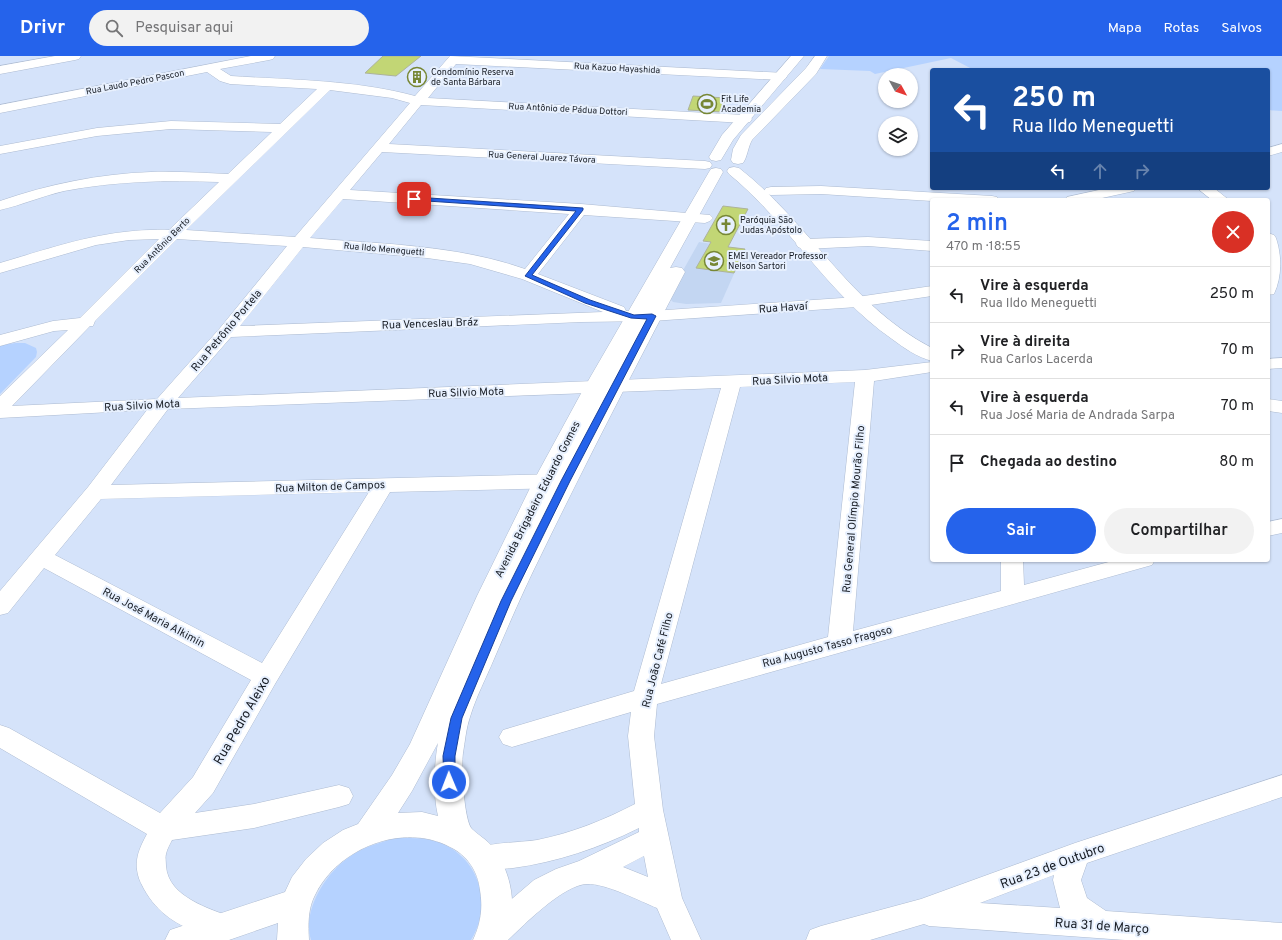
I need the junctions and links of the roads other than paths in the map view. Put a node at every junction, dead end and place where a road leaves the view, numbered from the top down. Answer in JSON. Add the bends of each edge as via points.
{"nodes":[{"id":1,"x":75,"y":56,"type":"edge"},
{"id":2,"x":269,"y":56,"type":"edge"},
{"id":3,"x":798,"y":56,"type":"edge"},
{"id":4,"x":821,"y":56,"type":"edge"},
{"id":5,"x":454,"y":58,"type":"edge"},
{"id":6,"x":561,"y":61,"type":"edge"},
{"id":7,"x":210,"y":68,"type":"junction"},
{"id":8,"x":0,"y":70,"type":"edge"},
{"id":9,"x":781,"y":76,"type":"junction"},
{"id":10,"x":327,"y":86,"type":"junction"},
{"id":11,"x":421,"y":97,"type":"junction"},
{"id":12,"x":0,"y":109,"type":"edge"},
{"id":13,"x":744,"y":119,"type":"junction"},
{"id":14,"x":282,"y":128,"type":"junction"},
{"id":15,"x":378,"y":148,"type":"junction"},
{"id":16,"x":1282,"y":148,"type":"edge"},
{"id":17,"x":0,"y":150,"type":"edge"},
{"id":18,"x":1270,"y":151,"type":"edge"},
{"id":19,"x":726,"y":166,"type":"junction"},
{"id":20,"x":231,"y":178,"type":"junction"},
{"id":21,"x":1121,"y":190,"type":"edge"},
{"id":22,"x":1207,"y":190,"type":"edge"},
{"id":23,"x":771,"y":191,"type":"junction"},
{"id":24,"x":339,"y":194,"type":"junction"},
{"id":25,"x":1105,"y":194,"type":"edge"},
{"id":26,"x":958,"y":198,"type":"edge"},
{"id":27,"x":1083,"y":198,"type":"edge"},
{"id":28,"x":1219,"y":198,"type":"edge"},
{"id":29,"x":0,"y":206,"type":"edge"},
{"id":30,"x":581,"y":209,"type":"junction"},
{"id":31,"x":698,"y":217,"type":"junction"},
{"id":32,"x":1282,"y":229,"type":"edge"},
{"id":33,"x":1270,"y":232,"type":"edge"},
{"id":34,"x":172,"y":235,"type":"junction"},
{"id":35,"x":299,"y":242,"type":"junction"},
{"id":36,"x":1270,"y":242,"type":"edge"},
{"id":37,"x":812,"y":243,"type":"junction"},
{"id":38,"x":930,"y":246,"type":"edge"},
{"id":39,"x":0,"y":268,"type":"edge"},
{"id":40,"x":528,"y":276,"type":"junction"},
{"id":41,"x":1270,"y":284,"type":"edge"},
{"id":42,"x":930,"y":291,"type":"edge"},
{"id":43,"x":865,"y":301,"type":"junction"},
{"id":44,"x":584,"y":309,"type":"junction"},
{"id":45,"x":643,"y":316,"type":"junction"},
{"id":46,"x":87,"y":322,"type":"junction"},
{"id":47,"x":226,"y":332,"type":"junction"},
{"id":48,"x":5,"y":340,"type":"edge"},
{"id":49,"x":930,"y":341,"type":"edge"},
{"id":50,"x":60,"y":348,"type":"junction"},
{"id":51,"x":930,"y":354,"type":"edge"},
{"id":52,"x":1282,"y":363,"type":"edge"},
{"id":53,"x":1270,"y":364,"type":"edge"},
{"id":54,"x":930,"y":367,"type":"edge"},
{"id":55,"x":865,"y":376,"type":"junction"},
{"id":56,"x":732,"y":382,"type":"junction"},
{"id":57,"x":604,"y":387,"type":"junction"},
{"id":58,"x":162,"y":404,"type":"junction"},
{"id":59,"x":1270,"y":405,"type":"edge"},
{"id":60,"x":0,"y":407,"type":"edge"},
{"id":61,"x":1282,"y":407,"type":"edge"},
{"id":62,"x":0,"y":412,"type":"edge"},
{"id":63,"x":1270,"y":418,"type":"edge"},
{"id":64,"x":1282,"y":420,"type":"edge"},
{"id":65,"x":555,"y":481,"type":"junction"},
{"id":66,"x":384,"y":484,"type":"junction"},
{"id":67,"x":95,"y":492,"type":"junction"},
{"id":68,"x":1282,"y":526,"type":"edge"},
{"id":69,"x":1270,"y":529,"type":"edge"},
{"id":70,"x":41,"y":557,"type":"junction"},
{"id":71,"x":1012,"y":562,"type":"edge"},
{"id":72,"x":1137,"y":562,"type":"edge"},
{"id":73,"x":1013,"y":596,"type":"junction"},
{"id":74,"x":0,"y":607,"type":"edge"},
{"id":75,"x":840,"y":642,"type":"junction"},
{"id":76,"x":266,"y":676,"type":"junction"},
{"id":77,"x":645,"y":697,"type":"junction"},
{"id":78,"x":0,"y":735,"type":"edge"},
{"id":79,"x":512,"y":737,"type":"dead end"},
{"id":80,"x":1282,"y":786,"type":"edge"},
{"id":81,"x":339,"y":796,"type":"dead end"},
{"id":82,"x":649,"y":810,"type":"junction"},
{"id":83,"x":162,"y":829,"type":"junction"},
{"id":84,"x":369,"y":832,"type":"junction"},
{"id":85,"x":459,"y":836,"type":"junction"},
{"id":86,"x":654,"y":838,"type":"junction"},
{"id":87,"x":1075,"y":855,"type":"junction"},
{"id":88,"x":484,"y":858,"type":"junction"},
{"id":89,"x":587,"y":871,"type":"junction"},
{"id":90,"x":667,"y":899,"type":"junction"},
{"id":91,"x":297,"y":902,"type":"junction"},
{"id":92,"x":921,"y":912,"type":"junction"},
{"id":93,"x":1102,"y":925,"type":"junction"},
{"id":94,"x":223,"y":928,"type":"junction"},
{"id":95,"x":490,"y":938,"type":"edge"},
{"id":96,"x":1282,"y":938,"type":"edge"},
{"id":97,"x":181,"y":940,"type":"edge"},
{"id":98,"x":293,"y":940,"type":"edge"},
{"id":99,"x":686,"y":940,"type":"edge"},
{"id":100,"x":821,"y":940,"type":"edge"}],
"edges":[{"from":1,"to":8,"type":"main road"},
{"from":2,"to":7,"type":"street","name":"Rua Laudo Pedro Pascon"},
{"from":3,"to":9,"type":"main road"},
{"from":4,"to":19,"type":"main road","via":[[811,71],[746,138]]},
{"from":5,"to":6,"type":"street","name":"Rua Kazuo Hayashida"},
{"from":5,"to":11,"type":"street","name":"Rua Petrônio Portela"},
{"from":6,"to":9,"type":"street","name":"Rua Kazuo Hayashida"},
{"from":7,"to":10,"type":"street","name":"Rua Antônio de Pádua Dottori","via":[[230,80]]},
{"from":7,"to":12,"type":"street","name":"Rua Laudo Pedro Pascon"},
{"from":9,"to":13,"type":"main road"},
{"from":10,"to":11,"type":"street","name":"Rua Antônio de Pádua Dottori"},
{"from":10,"to":14,"type":"street","name":"Rua Antônio Berto"},
{"from":11,"to":13,"type":"street","name":"Rua Antônio de Pádua Dottori"},
{"from":11,"to":15,"type":"street","name":"Rua Petrônio Portela"},
{"from":13,"to":19,"type":"main road","via":[[727,138]]},
{"from":14,"to":17,"type":"street","via":[[171,125],[97,132]]},
{"from":14,"to":20,"type":"street","name":"Rua Antônio Berto"},
{"from":15,"to":19,"type":"street","name":"Rua General Juarez Távora"},
{"from":15,"to":24,"type":"street","name":"Rua Petrônio Portela"},
{"from":16,"to":18,"type":"street"},
{"from":19,"to":23,"type":"main road","via":[[761,181]]},
{"from":19,"to":31,"type":"main road","name":"Avenida Brigadeiro Eduardo Gomes"},
{"from":19,"to":37,"type":"main road","via":[[752,186]]},
{"from":20,"to":29,"type":"street","via":[[123,178],[72,185]]},
{"from":20,"to":34,"type":"street","name":"Rua Antônio Berto"},
{"from":21,"to":25,"type":"street"},
{"from":22,"to":28,"type":"street"},
{"from":23,"to":26,"type":"street","via":[[821,190]]},
{"from":23,"to":37,"type":"main road"},
{"from":24,"to":30,"type":"street"},
{"from":24,"to":35,"type":"street","name":"Rua Petrônio Portela"},
{"from":25,"to":27,"type":"street"},
{"from":30,"to":31,"type":"street"},
{"from":30,"to":40,"type":"street"},
{"from":31,"to":45,"type":"main road","name":"Avenida Brigadeiro Eduardo Gomes"},
{"from":32,"to":33,"type":"street"},
{"from":34,"to":35,"type":"street","name":"Rua Ildo Meneguetti"},
{"from":34,"to":39,"type":"street","name":"Rua Ildo Meneguetti","via":[[130,235],[95,240]]},
{"from":34,"to":46,"type":"street","name":"Rua Antônio Berto"},
{"from":35,"to":40,"type":"street","name":"Rua Ildo Meneguetti","via":[[439,254],[499,266]]},
{"from":35,"to":47,"type":"street","name":"Rua Petrônio Portela"},
{"from":36,"to":41,"type":"street","via":[[1273,276]]},
{"from":37,"to":38,"type":"street"},
{"from":37,"to":43,"type":"main road"},
{"from":40,"to":44,"type":"street","name":"Rua Ildo Meneguetti"},
{"from":42,"to":43,"type":"street","name":"Rua Havaí"},
{"from":43,"to":45,"type":"street","name":"Rua Havaí"},
{"from":43,"to":49,"type":"main road"},
{"from":43,"to":51,"type":"main road","via":[[883,325]]},
{"from":44,"to":45,"type":"street","name":"Rua Venceslau Bráz"},
{"from":44,"to":47,"type":"street","name":"Rua Venceslau Bráz"},
{"from":45,"to":57,"type":"main road","name":"Avenida Brigadeiro Eduardo Gomes"},
{"from":46,"to":48,"type":"street","via":[[53,326]]},
{"from":46,"to":50,"type":"street","name":"Rua Antônio Berto"},
{"from":47,"to":58,"type":"street","name":"Rua Petrônio Portela"},
{"from":48,"to":50,"type":"street","via":[[39,341]]},
{"from":50,"to":60,"type":"street","name":"Rua Antônio Berto"},
{"from":52,"to":53,"type":"street"},
{"from":54,"to":55,"type":"street","name":"Rua Silvio Mota"},
{"from":55,"to":56,"type":"street","name":"Rua Silvio Mota"},
{"from":55,"to":75,"type":"street","name":"Rua General Olímpio Mourão Filho"},
{"from":56,"to":57,"type":"street","name":"Rua Silvio Mota"},
{"from":56,"to":77,"type":"street","name":"Rua João Café Filho"},
{"from":57,"to":58,"type":"street","name":"Rua Silvio Mota"},
{"from":57,"to":65,"type":"main road","name":"Avenida Brigadeiro Eduardo Gomes"},
{"from":58,"to":62,"type":"street","name":"Rua Silvio Mota"},
{"from":58,"to":67,"type":"street","name":"Rua Petrônio Portela"},
{"from":59,"to":61,"type":"main road"},
{"from":63,"to":64,"type":"main road"},
{"from":65,"to":66,"type":"street","name":"Rua Milton de Campos"},
{"from":65,"to":84,"type":"main road","name":"Avenida Brigadeiro Eduardo Gomes","via":[[489,596],[422,748]]},
{"from":65,"to":85,"type":"main road","name":"Avenida Brigadeiro Eduardo Gomes","via":[[456,718],[449,756],[449,782],[452,813]]},
{"from":66,"to":67,"type":"street","name":"Rua Milton de Campos"},
{"from":66,"to":76,"type":"street","name":"Rua Pedro Aleixo"},
{"from":67,"to":70,"type":"street","name":"Rua Petrônio Portela"},
{"from":68,"to":69,"type":"street"},
{"from":70,"to":74,"type":"street","name":"Rua Petrônio Portela"},
{"from":70,"to":76,"type":"street","name":"Rua José Maria Alkimin"},
{"from":71,"to":73,"type":"street"},
{"from":72,"to":73,"type":"street","name":"Rua Augusto Tasso Fragoso"},
{"from":73,"to":75,"type":"street","name":"Rua Augusto Tasso Fragoso"},
{"from":75,"to":77,"type":"street","name":"Rua Augusto Tasso Fragoso"},
{"from":76,"to":83,"type":"street","name":"Rua Pedro Aleixo","via":[[203,785]]},
{"from":77,"to":79,"type":"street","name":"Rua Augusto Tasso Fragoso"},
{"from":77,"to":82,"type":"street","name":"Rua João Café Filho","via":[[641,736]]},
{"from":78,"to":83,"type":"street"},
{"from":80,"to":87,"type":"street","name":"Rua 23 de Outubro"},
{"from":81,"to":83,"type":"street","via":[[254,816]]},
{"from":82,"to":86,"type":"street","name":"Rua João Café Filho"},
{"from":82,"to":88,"type":"street","via":[[620,826],[555,848],[520,855]]},
{"from":83,"to":94,"type":"street","name":"Rua Pedro Aleixo","via":[[151,855],[152,875],[162,893],[179,909],[197,919]]},
{"from":84,"to":85,"type":"main road","via":[[395,825],[419,824],[443,829]]},
{"from":84,"to":91,"type":"main road","via":[[346,843],[326,859],[307,882]]},
{"from":85,"to":88,"type":"main road","via":[[473,845]]},
{"from":86,"to":89,"type":"street"},
{"from":86,"to":90,"type":"street","name":"Rua João Café Filho"},
{"from":87,"to":92,"type":"street","name":"Rua 23 de Outubro"},
{"from":87,"to":93,"type":"street","via":[[1066,880],[1074,906]]},
{"from":88,"to":95,"type":"main road","via":[[495,881],[498,908]]},
{"from":89,"to":90,"type":"street","via":[[616,876]]},
{"from":89,"to":95,"type":"street","via":[[566,878],[544,890]]},
{"from":90,"to":99,"type":"street","name":"Rua João Café Filho"},
{"from":91,"to":94,"type":"main road"},
{"from":91,"to":98,"type":"main road","via":[[292,924]]},
{"from":92,"to":93,"type":"street","name":"Rua 31 de Março"},
{"from":92,"to":100,"type":"street","name":"Rua 23 de Outubro"},
{"from":93,"to":96,"type":"street","name":"Rua 31 de Março"},
{"from":94,"to":97,"type":"main road"}]}
